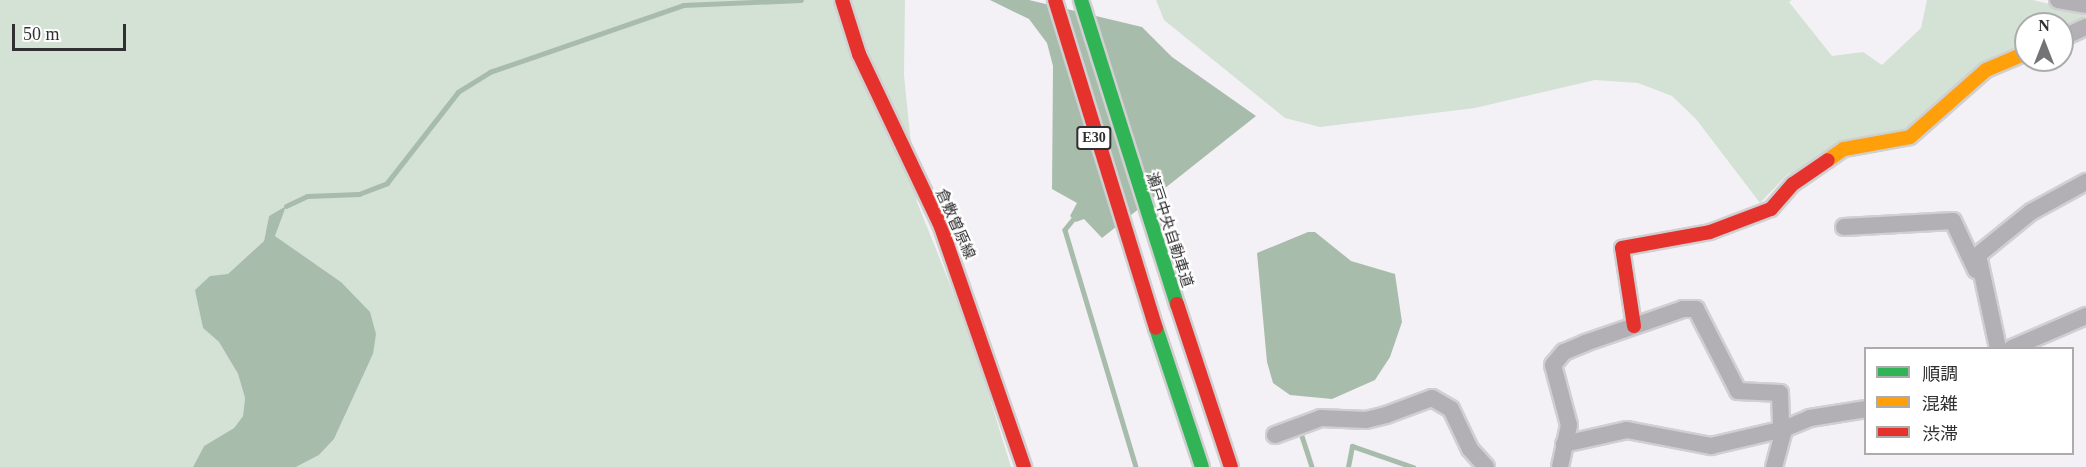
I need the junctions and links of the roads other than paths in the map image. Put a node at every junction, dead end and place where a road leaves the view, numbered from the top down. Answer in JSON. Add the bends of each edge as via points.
{"nodes":[{"id":1,"x":842,"y":0,"type":"edge"},
{"id":2,"x":1055,"y":0,"type":"edge"},
{"id":3,"x":1081,"y":0,"type":"edge"},
{"id":4,"x":2058,"y":0,"type":"edge"},
{"id":5,"x":2086,"y":5,"type":"edge"},
{"id":6,"x":2014,"y":58,"type":"edge"},
{"id":7,"x":2086,"y":182,"type":"edge"},
{"id":8,"x":1844,"y":227,"type":"dead end"},
{"id":9,"x":1979,"y":271,"type":"junction"},
{"id":10,"x":2086,"y":316,"type":"edge"},
{"id":11,"x":1634,"y":326,"type":"junction"},
{"id":12,"x":1998,"y":347,"type":"edge"},
{"id":13,"x":2014,"y":347,"type":"edge"},
{"id":14,"x":1201,"y":382,"type":"junction"},
{"id":15,"x":1864,"y":409,"type":"edge"},
{"id":16,"x":1782,"y":429,"type":"junction"},
{"id":17,"x":1275,"y":435,"type":"dead end"},
{"id":18,"x":1564,"y":444,"type":"junction"},
{"id":19,"x":1024,"y":467,"type":"edge"},
{"id":20,"x":1202,"y":467,"type":"edge"},
{"id":21,"x":1232,"y":467,"type":"edge"},
{"id":22,"x":1239,"y":467,"type":"edge"},
{"id":23,"x":1486,"y":467,"type":"edge"},
{"id":24,"x":1560,"y":467,"type":"edge"},
{"id":25,"x":1774,"y":467,"type":"edge"}],
"edges":[{"from":1,"to":19,"type":"main road","name":"倉敷曽原線","via":[[859,54],[950,249]]},
{"from":2,"to":20,"type":"main road","number":"E30","via":[[1138,274]]},
{"from":3,"to":14,"type":"main road","name":"瀬戸中央自動車道","number":"E30"},
{"from":4,"to":5,"type":"street"},
{"from":6,"to":11,"type":"main road","via":[[1986,70],[1910,137],[1844,149],[1793,184],[1771,209],[1710,232],[1623,248]]},
{"from":7,"to":9,"type":"street","via":[[2007,231],[1978,255]]},
{"from":8,"to":9,"type":"street","via":[[1953,221]]},
{"from":9,"to":12,"type":"street"},
{"from":10,"to":13,"type":"street"},
{"from":11,"to":16,"type":"street","via":[[1696,309],[1733,386],[1746,392],[1780,393]]},
{"from":11,"to":18,"type":"street","via":[[1564,352],[1553,365],[1568,414]]},
{"from":14,"to":21,"type":"main road","name":"瀬戸中央自動車道","number":"E30"},
{"from":14,"to":22,"type":"main road"},
{"from":15,"to":16,"type":"street","via":[[1810,418]]},
{"from":16,"to":18,"type":"street","via":[[1711,446],[1627,430]]},
{"from":16,"to":25,"type":"street"},
{"from":17,"to":23,"type":"street","via":[[1321,418],[1366,420],[1432,398],[1451,409],[1470,448]]},
{"from":18,"to":24,"type":"street"}]}
